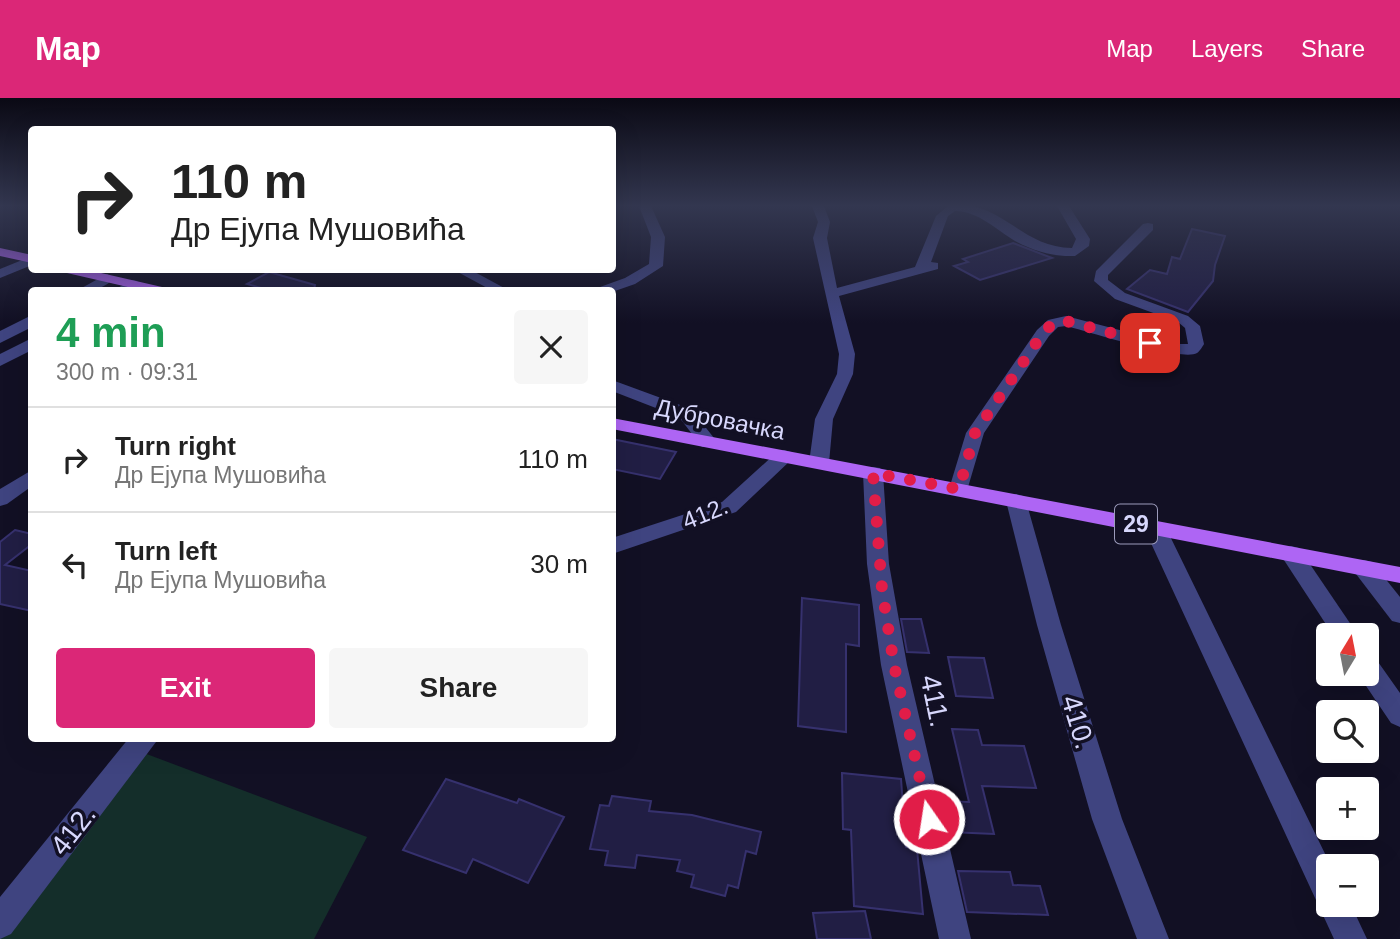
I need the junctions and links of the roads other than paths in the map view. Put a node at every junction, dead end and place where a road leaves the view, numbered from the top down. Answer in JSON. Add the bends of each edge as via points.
{"nodes":[{"id":1,"x":657,"y":245,"type":"edge"},
{"id":2,"x":821,"y":245,"type":"edge"},
{"id":3,"x":935,"y":245,"type":"edge"},
{"id":4,"x":1037,"y":245,"type":"edge"},
{"id":5,"x":1082,"y":245,"type":"edge"},
{"id":6,"x":1130,"y":245,"type":"edge"},
{"id":7,"x":0,"y":252,"type":"edge"},
{"id":8,"x":28,"y":259,"type":"edge"},
{"id":9,"x":28,"y":262,"type":"edge"},
{"id":10,"x":85,"y":273,"type":"edge"},
{"id":11,"x":467,"y":273,"type":"edge"},
{"id":12,"x":0,"y":274,"type":"edge"},
{"id":13,"x":107,"y":278,"type":"junction"},
{"id":14,"x":90,"y":287,"type":"edge"},
{"id":15,"x":126,"y":287,"type":"edge"},
{"id":16,"x":495,"y":287,"type":"edge"},
{"id":17,"x":613,"y":287,"type":"edge"},
{"id":18,"x":831,"y":294,"type":"junction"},
{"id":19,"x":28,"y":322,"type":"edge"},
{"id":20,"x":0,"y":338,"type":"edge"},
{"id":21,"x":28,"y":345,"type":"edge"},
{"id":22,"x":0,"y":361,"type":"edge"},
{"id":23,"x":616,"y":387,"type":"edge"},
{"id":24,"x":616,"y":424,"type":"edge"},
{"id":25,"x":709,"y":443,"type":"junction"},
{"id":26,"x":784,"y":456,"type":"junction"},
{"id":27,"x":819,"y":463,"type":"junction"},
{"id":28,"x":873,"y":473,"type":"junction"},
{"id":29,"x":28,"y":479,"type":"edge"},
{"id":30,"x":959,"y":489,"type":"junction"},
{"id":31,"x":0,"y":499,"type":"edge"},
{"id":32,"x":1016,"y":501,"type":"junction"},
{"id":33,"x":1155,"y":528,"type":"junction"},
{"id":34,"x":616,"y":545,"type":"edge"},
{"id":35,"x":1291,"y":554,"type":"junction"},
{"id":36,"x":1364,"y":568,"type":"junction"},
{"id":37,"x":1400,"y":575,"type":"edge"},
{"id":38,"x":1400,"y":614,"type":"edge"},
{"id":39,"x":1338,"y":623,"type":"edge"},
{"id":40,"x":1379,"y":684,"type":"edge"},
{"id":41,"x":1400,"y":715,"type":"edge"},
{"id":42,"x":143,"y":742,"type":"edge"},
{"id":43,"x":1316,"y":869,"type":"edge"},
{"id":44,"x":1340,"y":917,"type":"edge"},
{"id":45,"x":0,"y":923,"type":"edge"},
{"id":46,"x":955,"y":939,"type":"edge"},
{"id":47,"x":1153,"y":939,"type":"edge"},
{"id":48,"x":1351,"y":939,"type":"edge"}],
"edges":[{"from":1,"to":17,"type":"street","via":[[656,266]]},
{"from":2,"to":18,"type":"street"},
{"from":3,"to":18,"type":"street","via":[[929,267]]},
{"from":4,"to":5,"type":"street","via":[[1075,251]]},
{"from":6,"to":30,"type":"street","via":[[1101,274],[1101,281],[1120,296],[1183,320],[1192,326],[1196,344],[1192,349],[1173,349],[1066,321],[1053,323],[975,433]]},
{"from":7,"to":8,"type":"main road"},
{"from":9,"to":12,"type":"street"},
{"from":10,"to":13,"type":"main road"},
{"from":11,"to":16,"type":"street"},
{"from":13,"to":14,"type":"street"},
{"from":13,"to":15,"type":"main road"},
{"from":18,"to":27,"type":"street","via":[[847,363],[824,419]]},
{"from":19,"to":20,"type":"street"},
{"from":21,"to":22,"type":"street"},
{"from":23,"to":25,"type":"street","via":[[685,413]]},
{"from":24,"to":25,"type":"main road","name":"Дубровачка","number":"29"},
{"from":25,"to":26,"type":"main road","name":"Дубровачка","number":"29"},
{"from":26,"to":27,"type":"main road","name":"Дубровачка","number":"29"},
{"from":26,"to":34,"type":"street","name":"412.","via":[[729,507]]},
{"from":27,"to":28,"type":"main road","number":"29"},
{"from":28,"to":30,"type":"main road","number":"29"},
{"from":28,"to":46,"type":"street","name":"411.","via":[[878,564],[894,665]]},
{"from":29,"to":31,"type":"street"},
{"from":30,"to":32,"type":"main road","number":"29"},
{"from":32,"to":33,"type":"main road","number":"29"},
{"from":32,"to":47,"type":"street","name":"410.","via":[[1107,819]]},
{"from":33,"to":35,"type":"main road","number":"29"},
{"from":33,"to":43,"type":"street"},
{"from":35,"to":36,"type":"main road","number":"29"},
{"from":35,"to":39,"type":"street"},
{"from":36,"to":37,"type":"main road","number":"29"},
{"from":36,"to":38,"type":"street"},
{"from":40,"to":41,"type":"street"},
{"from":42,"to":45,"type":"street","name":"412."},
{"from":44,"to":48,"type":"street"}]}
